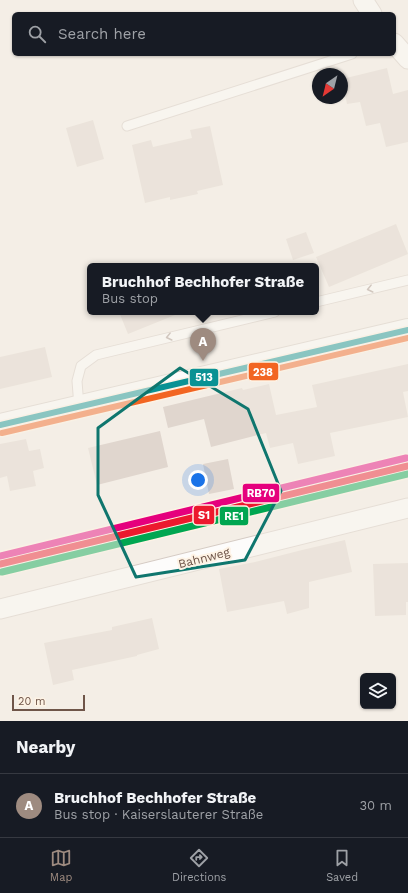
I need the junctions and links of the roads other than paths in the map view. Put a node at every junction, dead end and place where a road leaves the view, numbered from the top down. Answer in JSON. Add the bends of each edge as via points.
{"nodes":[{"id":1,"x":363,"y":0,"type":"edge"},
{"id":2,"x":371,"y":12,"type":"edge"},
{"id":3,"x":396,"y":45,"type":"edge"},
{"id":4,"x":346,"y":56,"type":"edge"},
{"id":5,"x":408,"y":59,"type":"edge"},
{"id":6,"x":127,"y":126,"type":"dead end"},
{"id":7,"x":408,"y":280,"type":"edge"},
{"id":8,"x":319,"y":301,"type":"edge"},
{"id":9,"x":263,"y":315,"type":"edge"},
{"id":10,"x":408,"y":330,"type":"edge"},
{"id":11,"x":79,"y":406,"type":"junction"},
{"id":12,"x":0,"y":425,"type":"edge"},
{"id":13,"x":408,"y":508,"type":"edge"},
{"id":14,"x":0,"y":609,"type":"edge"}],
"edges":[{"from":1,"to":2,"type":"street"},
{"from":3,"to":5,"type":"street"},
{"from":4,"to":6,"type":"lane"},
{"from":7,"to":8,"type":"lane","one_way":true},
{"from":9,"to":11,"type":"lane","one_way":true,"via":[[96,355],[81,366],[77,381]]},
{"from":10,"to":11,"type":"main road"},
{"from":11,"to":12,"type":"main road"},
{"from":13,"to":14,"type":"street","name":"Bahnweg"}]}
